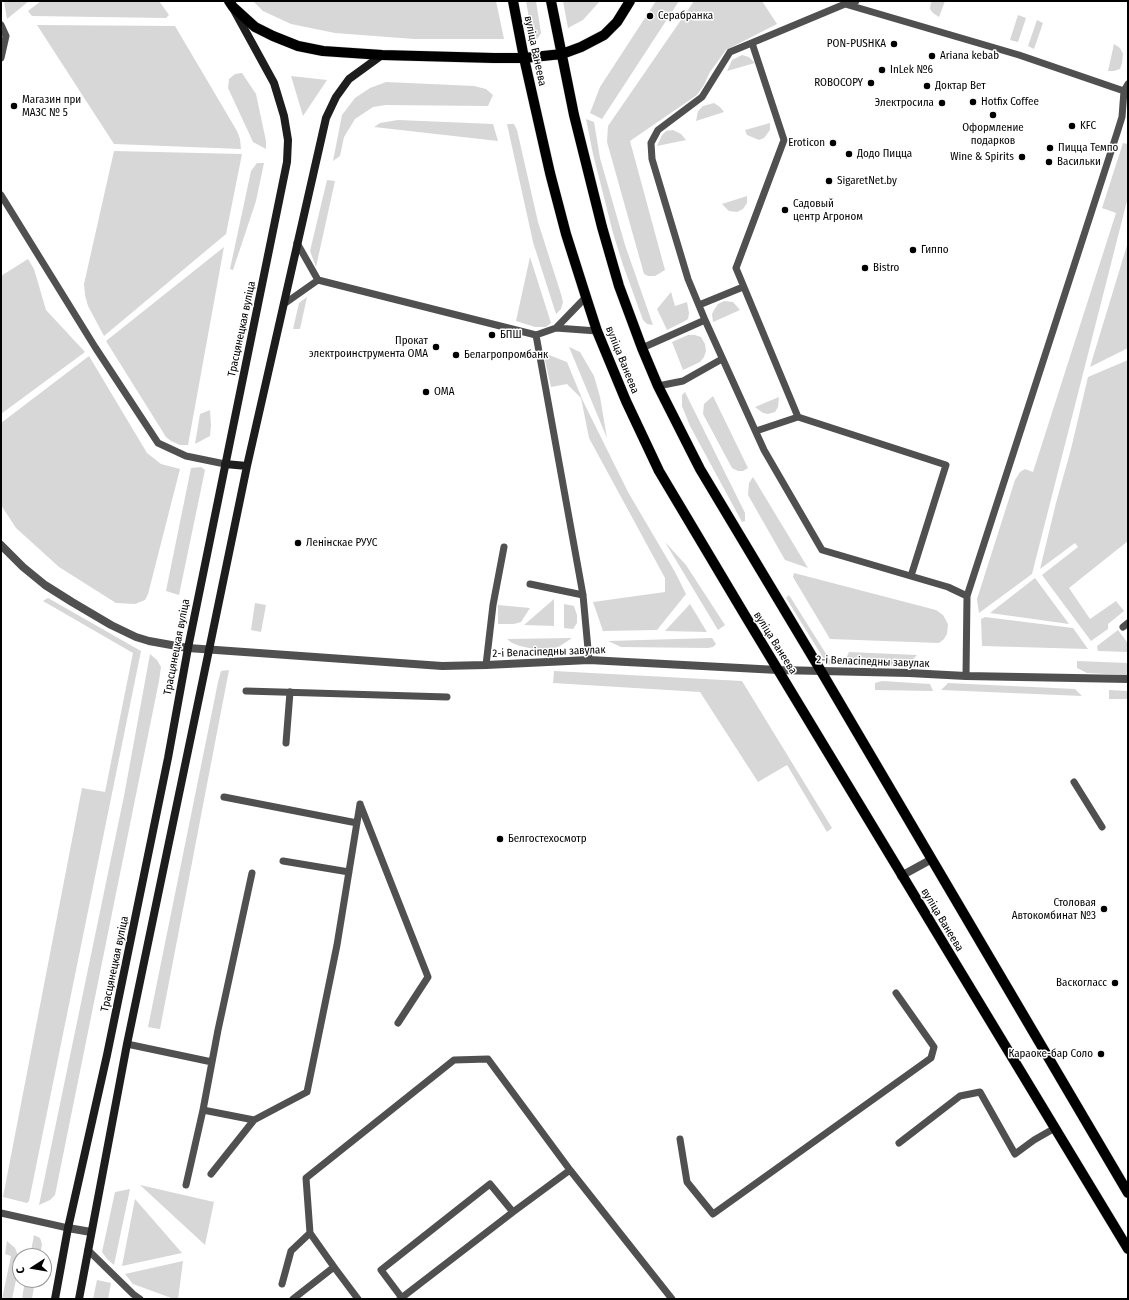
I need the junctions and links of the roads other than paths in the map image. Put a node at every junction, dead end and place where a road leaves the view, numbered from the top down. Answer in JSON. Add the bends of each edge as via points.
{"nodes":[{"id":1,"x":513,"y":1,"type":"edge"},
{"id":2,"x":551,"y":1,"type":"edge"},
{"id":3,"x":630,"y":1,"type":"edge"},
{"id":4,"x":856,"y":1,"type":"edge"},
{"id":5,"x":231,"y":4,"type":"edge"},
{"id":6,"x":845,"y":4,"type":"junction"},
{"id":7,"x":1,"y":25,"type":"edge"},
{"id":8,"x":752,"y":43,"type":"junction"},
{"id":9,"x":562,"y":54,"type":"junction"},
{"id":10,"x":382,"y":55,"type":"junction"},
{"id":11,"x":1,"y":58,"type":"edge"},
{"id":12,"x":524,"y":58,"type":"junction"},
{"id":13,"x":1128,"y":84,"type":"edge"},
{"id":14,"x":1124,"y":91,"type":"junction"},
{"id":15,"x":1,"y":195,"type":"edge"},
{"id":16,"x":297,"y":243,"type":"junction"},
{"id":17,"x":318,"y":280,"type":"junction"},
{"id":18,"x":743,"y":287,"type":"junction"},
{"id":19,"x":586,"y":297,"type":"junction"},
{"id":20,"x":284,"y":304,"type":"junction"},
{"id":21,"x":699,"y":305,"type":"junction"},
{"id":22,"x":705,"y":320,"type":"junction"},
{"id":23,"x":556,"y":328,"type":"junction"},
{"id":24,"x":597,"y":331,"type":"junction"},
{"id":25,"x":536,"y":335,"type":"junction"},
{"id":26,"x":642,"y":348,"type":"junction"},
{"id":27,"x":722,"y":359,"type":"junction"},
{"id":28,"x":658,"y":386,"type":"junction"},
{"id":29,"x":798,"y":417,"type":"junction"},
{"id":30,"x":756,"y":431,"type":"junction"},
{"id":31,"x":225,"y":464,"type":"junction"},
{"id":32,"x":247,"y":466,"type":"junction"},
{"id":33,"x":1,"y":545,"type":"edge"},
{"id":34,"x":504,"y":547,"type":"dead end"},
{"id":35,"x":911,"y":576,"type":"junction"},
{"id":36,"x":530,"y":584,"type":"dead end"},
{"id":37,"x":583,"y":594,"type":"junction"},
{"id":38,"x":967,"y":596,"type":"junction"},
{"id":39,"x":188,"y":648,"type":"junction"},
{"id":40,"x":209,"y":650,"type":"junction"},
{"id":41,"x":589,"y":660,"type":"junction"},
{"id":42,"x":486,"y":665,"type":"junction"},
{"id":43,"x":778,"y":670,"type":"junction"},
{"id":44,"x":821,"y":671,"type":"junction"},
{"id":45,"x":966,"y":676,"type":"junction"},
{"id":46,"x":1128,"y":679,"type":"edge"},
{"id":47,"x":246,"y":691,"type":"dead end"},
{"id":48,"x":290,"y":692,"type":"junction"},
{"id":49,"x":447,"y":697,"type":"dead end"},
{"id":50,"x":286,"y":743,"type":"dead end"},
{"id":51,"x":1074,"y":782,"type":"dead end"},
{"id":52,"x":224,"y":797,"type":"dead end"},
{"id":53,"x":357,"y":823,"type":"junction"},
{"id":54,"x":1102,"y":827,"type":"dead end"},
{"id":55,"x":932,"y":859,"type":"junction"},
{"id":56,"x":283,"y":861,"type":"dead end"},
{"id":57,"x":349,"y":872,"type":"junction"},
{"id":58,"x":252,"y":873,"type":"dead end"},
{"id":59,"x":902,"y":876,"type":"junction"},
{"id":60,"x":896,"y":993,"type":"dead end"},
{"id":61,"x":398,"y":1023,"type":"dead end"},
{"id":62,"x":127,"y":1044,"type":"junction"},
{"id":63,"x":212,"y":1062,"type":"junction"},
{"id":64,"x":203,"y":1110,"type":"junction"},
{"id":65,"x":254,"y":1120,"type":"junction"},
{"id":66,"x":1054,"y":1128,"type":"junction"},
{"id":67,"x":680,"y":1139,"type":"dead end"},
{"id":68,"x":899,"y":1143,"type":"dead end"},
{"id":69,"x":570,"y":1170,"type":"junction"},
{"id":70,"x":211,"y":1174,"type":"dead end"},
{"id":71,"x":186,"y":1185,"type":"dead end"},
{"id":72,"x":1128,"y":1192,"type":"edge"},
{"id":73,"x":513,"y":1212,"type":"junction"},
{"id":74,"x":1,"y":1213,"type":"edge"},
{"id":75,"x":68,"y":1228,"type":"junction"},
{"id":76,"x":91,"y":1232,"type":"junction"},
{"id":77,"x":310,"y":1233,"type":"junction"},
{"id":78,"x":1128,"y":1249,"type":"edge"},
{"id":79,"x":88,"y":1250,"type":"junction"},
{"id":80,"x":334,"y":1267,"type":"junction"},
{"id":81,"x":282,"y":1284,"type":"dead end"},
{"id":82,"x":401,"y":1298,"type":"edge"},
{"id":83,"x":55,"y":1299,"type":"edge"},
{"id":84,"x":79,"y":1299,"type":"edge"},
{"id":85,"x":140,"y":1299,"type":"edge"},
{"id":86,"x":293,"y":1299,"type":"edge"},
{"id":87,"x":358,"y":1299,"type":"edge"},
{"id":88,"x":672,"y":1299,"type":"edge"}],
"edges":[{"from":1,"to":12,"type":"main road","name":"вуліца Ванеева"},
{"from":2,"to":9,"type":"main road","name":"вуліца Ванеева"},
{"from":3,"to":9,"type":"main road","via":[[617,22],[604,35]]},
{"from":4,"to":6,"type":"lane"},
{"from":5,"to":10,"type":"main road","via":[[255,27],[298,46],[324,51]]},
{"from":5,"to":31,"type":"main road","name":"Трасцянецкая вуліца","via":[[274,83],[288,140],[287,162]]},
{"from":6,"to":8,"type":"lane"},
{"from":6,"to":14,"type":"lane","via":[[1019,55]]},
{"from":7,"to":11,"type":"lane","via":[[6,36]]},
{"from":8,"to":18,"type":"lane","via":[[784,140],[736,268]]},
{"from":8,"to":21,"type":"lane","via":[[730,52],[702,97],[658,130],[651,143],[652,159],[688,279]]},
{"from":9,"to":12,"type":"main road"},
{"from":9,"to":26,"type":"main road","name":"вуліца Ванеева","via":[[574,115],[618,286]]},
{"from":10,"to":12,"type":"main road"},
{"from":10,"to":16,"type":"main road","via":[[349,80],[336,97],[326,118]]},
{"from":12,"to":19,"type":"main road","name":"вуліца Ванеева","via":[[552,181]]},
{"from":13,"to":14,"type":"lane"},
{"from":14,"to":38,"type":"lane","via":[[1122,117]]},
{"from":15,"to":31,"type":"lane","via":[[158,443],[186,456]]},
{"from":16,"to":17,"type":"lane"},
{"from":16,"to":20,"type":"main road"},
{"from":17,"to":20,"type":"lane"},
{"from":17,"to":25,"type":"lane"},
{"from":18,"to":21,"type":"lane"},
{"from":18,"to":29,"type":"lane"},
{"from":19,"to":23,"type":"lane"},
{"from":19,"to":24,"type":"main road","name":"вуліца Ванеева"},
{"from":20,"to":32,"type":"main road"},
{"from":21,"to":22,"type":"lane"},
{"from":22,"to":26,"type":"lane"},
{"from":22,"to":27,"type":"lane"},
{"from":23,"to":24,"type":"lane"},
{"from":23,"to":25,"type":"lane"},
{"from":24,"to":43,"type":"main road","name":"вуліца Ванеева","via":[[659,471]]},
{"from":25,"to":37,"type":"lane"},
{"from":26,"to":28,"type":"main road","name":"вуліца Ванеева"},
{"from":27,"to":28,"type":"lane","via":[[683,381]]},
{"from":27,"to":30,"type":"lane"},
{"from":28,"to":44,"type":"main road","name":"вуліца Ванеева","via":[[700,469]]},
{"from":29,"to":30,"type":"lane"},
{"from":29,"to":35,"type":"lane","via":[[946,464]]},
{"from":30,"to":35,"type":"lane","via":[[764,450],[822,550]]},
{"from":31,"to":32,"type":"main road"},
{"from":31,"to":39,"type":"main road","name":"Трасцянецкая вуліца"},
{"from":32,"to":40,"type":"main road"},
{"from":33,"to":39,"type":"street","name":"2-і Веласіпедны завулак","via":[[45,585],[111,625],[149,641]]},
{"from":34,"to":42,"type":"lane","via":[[492,605]]},
{"from":35,"to":38,"type":"lane","via":[[948,587]]},
{"from":36,"to":37,"type":"lane"},
{"from":37,"to":41,"type":"lane"},
{"from":38,"to":45,"type":"lane"},
{"from":39,"to":40,"type":"street","name":"2-і Веласіпедны завулак"},
{"from":39,"to":75,"type":"main road","name":"Трасцянецкая вуліца","via":[[107,1055]]},
{"from":40,"to":42,"type":"street","name":"2-і Веласіпедны завулак","via":[[442,666]]},
{"from":40,"to":62,"type":"main road"},
{"from":41,"to":42,"type":"street","name":"2-і Веласіпедны завулак"},
{"from":41,"to":43,"type":"street","name":"2-і Веласіпедны завулак"},
{"from":43,"to":44,"type":"street","name":"2-і Веласіпедны завулак"},
{"from":43,"to":59,"type":"main road","name":"вуліца Ванеева"},
{"from":44,"to":45,"type":"street","name":"2-і Веласіпедны завулак"},
{"from":44,"to":55,"type":"main road","name":"вуліца Ванеева"},
{"from":45,"to":46,"type":"street","name":"2-і Веласіпедны завулак"},
{"from":47,"to":48,"type":"lane"},
{"from":48,"to":49,"type":"lane"},
{"from":48,"to":50,"type":"lane"},
{"from":51,"to":54,"type":"lane"},
{"from":52,"to":53,"type":"lane"},
{"from":53,"to":57,"type":"lane"},
{"from":53,"to":61,"type":"lane","via":[[360,804],[428,977]]},
{"from":55,"to":59,"type":"street"},
{"from":55,"to":72,"type":"main road","name":"вуліца Ванеева"},
{"from":56,"to":57,"type":"lane"},
{"from":57,"to":65,"type":"lane","via":[[338,945],[307,1092]]},
{"from":58,"to":63,"type":"lane"},
{"from":59,"to":66,"type":"main road","name":"вуліца Ванеева"},
{"from":60,"to":67,"type":"lane","via":[[934,1047],[932,1058],[713,1214],[688,1182]]},
{"from":62,"to":63,"type":"lane"},
{"from":62,"to":76,"type":"main road"},
{"from":63,"to":64,"type":"lane"},
{"from":64,"to":65,"type":"lane"},
{"from":64,"to":71,"type":"lane"},
{"from":65,"to":70,"type":"lane"},
{"from":66,"to":68,"type":"lane","via":[[1014,1154],[980,1092],[960,1096]]},
{"from":66,"to":78,"type":"main road","name":"вуліца Ванеева"},
{"from":69,"to":73,"type":"lane"},
{"from":69,"to":77,"type":"lane","via":[[488,1059],[454,1060],[306,1178]]},
{"from":69,"to":88,"type":"lane"},
{"from":73,"to":82,"type":"lane"},
{"from":73,"to":82,"type":"lane","via":[[490,1184],[381,1270]]},
{"from":74,"to":75,"type":"lane"},
{"from":75,"to":76,"type":"street"},
{"from":75,"to":83,"type":"main road","name":"Трасцянецкая вуліца"},
{"from":76,"to":79,"type":"main road"},
{"from":77,"to":80,"type":"lane"},
{"from":77,"to":81,"type":"lane","via":[[291,1251]]},
{"from":79,"to":84,"type":"main road"},
{"from":79,"to":85,"type":"lane"},
{"from":80,"to":86,"type":"lane"},
{"from":80,"to":87,"type":"lane"}]}
